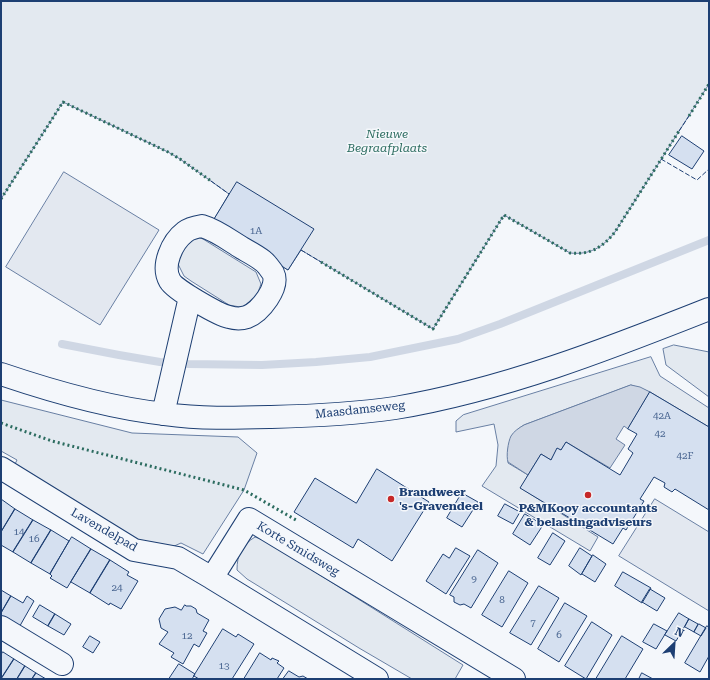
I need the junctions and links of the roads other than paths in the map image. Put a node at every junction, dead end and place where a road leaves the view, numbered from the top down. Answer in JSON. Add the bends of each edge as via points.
{"nodes":[{"id":1,"x":190,"y":297,"type":"junction"},
{"id":2,"x":709,"y":309,"type":"edge"},
{"id":3,"x":1,"y":374,"type":"edge"},
{"id":4,"x":163,"y":414,"type":"junction"},
{"id":5,"x":1,"y":468,"type":"edge"},
{"id":6,"x":212,"y":578,"type":"junction"},
{"id":7,"x":1,"y":627,"type":"edge"},
{"id":8,"x":62,"y":664,"type":"dead end"},
{"id":9,"x":485,"y":672,"type":"edge"},
{"id":10,"x":377,"y":679,"type":"edge"},
{"id":11,"x":514,"y":679,"type":"edge"}],
"edges":[{"from":1,"to":1,"type":"street","via":[[226,316],[242,319],[254,313],[266,300],[273,286],[274,275],[260,259],[208,228],[196,227],[185,231],[177,241],[167,266],[173,286]]},
{"from":1,"to":4,"type":"street"},
{"from":2,"to":4,"type":"street","name":"Maasdamseweg","via":[[544,369],[492,386],[427,402],[378,410],[298,417],[244,419]]},
{"from":3,"to":4,"type":"street","name":"Maasdamseweg","via":[[104,404]]},
{"from":5,"to":6,"type":"street","name":"Lavendelpad","via":[[134,550],[178,558]]},
{"from":6,"to":9,"type":"street","name":"Korte Smidsweg","via":[[249,519]]},
{"from":6,"to":10,"type":"street"},
{"from":7,"to":8,"type":"street"},
{"from":9,"to":11,"type":"street","name":"Korte Smidsweg"}]}
